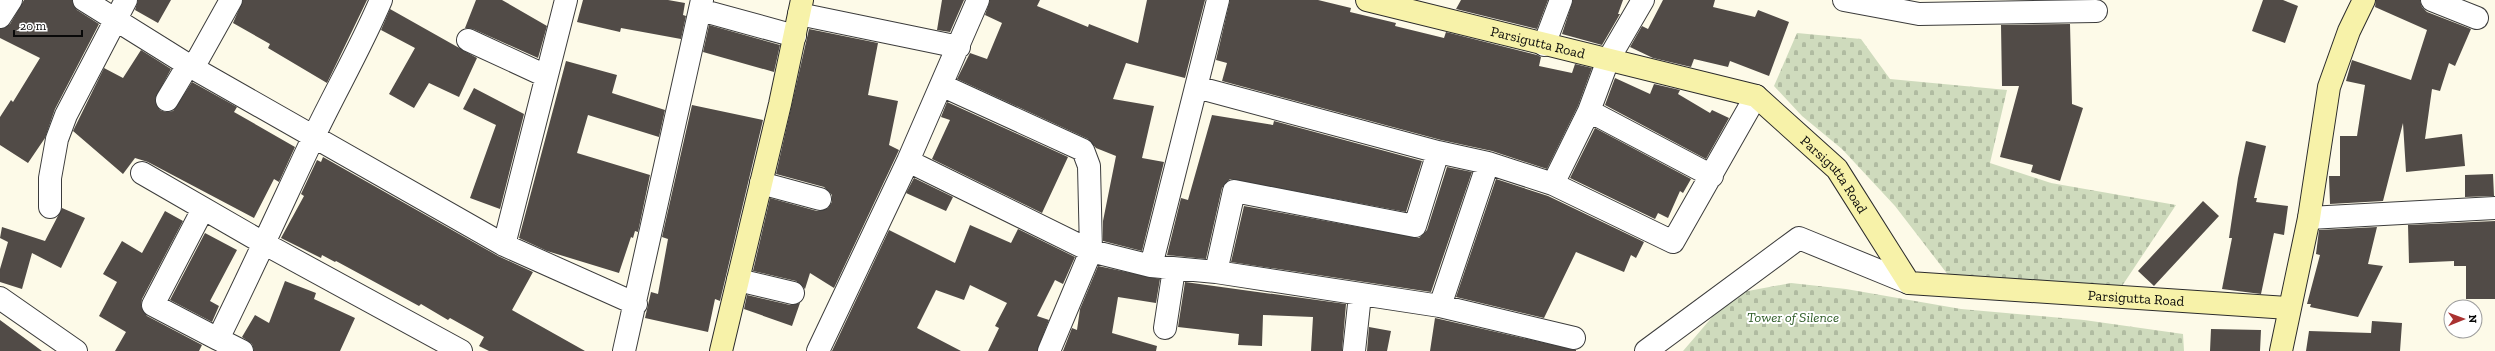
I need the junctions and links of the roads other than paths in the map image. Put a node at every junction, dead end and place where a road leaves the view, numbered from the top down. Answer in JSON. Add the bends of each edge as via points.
{"nodes":[{"id":1,"x":11,"y":0,"type":"edge"},
{"id":2,"x":84,"y":0,"type":"edge"},
{"id":3,"x":126,"y":0,"type":"edge"},
{"id":4,"x":231,"y":0,"type":"edge"},
{"id":5,"x":381,"y":0,"type":"edge"},
{"id":6,"x":566,"y":0,"type":"edge"},
{"id":7,"x":978,"y":0,"type":"edge"},
{"id":8,"x":1218,"y":0,"type":"edge"},
{"id":9,"x":1367,"y":0,"type":"edge"},
{"id":10,"x":1561,"y":0,"type":"edge"},
{"id":11,"x":1643,"y":0,"type":"edge"},
{"id":12,"x":1844,"y":0,"type":"edge"},
{"id":13,"x":2364,"y":0,"type":"edge"},
{"id":14,"x":2432,"y":0,"type":"edge"},
{"id":15,"x":701,"y":5,"type":"edge"},
{"id":16,"x":2026,"y":6,"type":"edge"},
{"id":17,"x":801,"y":7,"type":"edge"},
{"id":18,"x":2096,"y":11,"type":"dead end"},
{"id":19,"x":0,"y":17,"type":"edge"},
{"id":20,"x":2477,"y":18,"type":"dead end"},
{"id":21,"x":115,"y":20,"type":"junction"},
{"id":22,"x":795,"y":36,"type":"junction"},
{"id":23,"x":468,"y":40,"type":"dead end"},
{"id":24,"x":1544,"y":45,"type":"junction"},
{"id":25,"x":959,"y":47,"type":"junction"},
{"id":26,"x":1608,"y":60,"type":"junction"},
{"id":27,"x":190,"y":67,"type":"junction"},
{"id":28,"x":546,"y":76,"type":"junction"},
{"id":29,"x":941,"y":85,"type":"junction"},
{"id":30,"x":1196,"y":87,"type":"junction"},
{"id":31,"x":1756,"y":96,"type":"junction"},
{"id":32,"x":167,"y":100,"type":"dead end"},
{"id":33,"x":1589,"y":111,"type":"junction"},
{"id":34,"x":315,"y":136,"type":"junction"},
{"id":35,"x":1438,"y":152,"type":"junction"},
{"id":36,"x":908,"y":161,"type":"junction"},
{"id":37,"x":1488,"y":163,"type":"junction"},
{"id":38,"x":142,"y":173,"type":"dead end"},
{"id":39,"x":1712,"y":176,"type":"junction"},
{"id":40,"x":761,"y":183,"type":"junction"},
{"id":41,"x":1553,"y":184,"type":"junction"},
{"id":42,"x":820,"y":199,"type":"dead end"},
{"id":43,"x":50,"y":207,"type":"dead end"},
{"id":44,"x":2495,"y":208,"type":"edge"},
{"id":45,"x":203,"y":209,"type":"junction"},
{"id":46,"x":2309,"y":218,"type":"junction"},
{"id":47,"x":265,"y":244,"type":"junction"},
{"id":48,"x":504,"y":245,"type":"junction"},
{"id":49,"x":1091,"y":251,"type":"junction"},
{"id":50,"x":1152,"y":266,"type":"junction"},
{"id":51,"x":1174,"y":269,"type":"junction"},
{"id":52,"x":1216,"y":272,"type":"junction"},
{"id":53,"x":738,"y":280,"type":"junction"},
{"id":54,"x":1909,"y":283,"type":"junction"},
{"id":55,"x":793,"y":293,"type":"dead end"},
{"id":56,"x":1360,"y":295,"type":"junction"},
{"id":57,"x":0,"y":298,"type":"edge"},
{"id":58,"x":636,"y":304,"type":"junction"},
{"id":59,"x":1440,"y":306,"type":"junction"},
{"id":60,"x":2289,"y":308,"type":"junction"},
{"id":61,"x":1165,"y":328,"type":"dead end"},
{"id":62,"x":1574,"y":338,"type":"dead end"},
{"id":63,"x":218,"y":339,"type":"junction"},
{"id":64,"x":76,"y":351,"type":"edge"},
{"id":65,"x":242,"y":351,"type":"edge"},
{"id":66,"x":461,"y":351,"type":"edge"},
{"id":67,"x":624,"y":351,"type":"edge"},
{"id":68,"x":721,"y":351,"type":"edge"},
{"id":69,"x":818,"y":351,"type":"edge"},
{"id":70,"x":1049,"y":351,"type":"edge"},
{"id":71,"x":1354,"y":351,"type":"edge"},
{"id":72,"x":1646,"y":351,"type":"edge"},
{"id":73,"x":2281,"y":351,"type":"edge"}],
"edges":[{"from":1,"to":19,"type":"street"},
{"from":2,"to":21,"type":"street"},
{"from":3,"to":21,"type":"street"},
{"from":4,"to":27,"type":"street"},
{"from":5,"to":34,"type":"street","via":[[359,50]]},
{"from":6,"to":28,"type":"street"},
{"from":7,"to":25,"type":"street"},
{"from":8,"to":30,"type":"street"},
{"from":9,"to":24,"type":"street","name":"Parsigutta Road"},
{"from":10,"to":24,"type":"street"},
{"from":11,"to":26,"type":"street"},
{"from":12,"to":16,"type":"street","via":[[1919,14]]},
{"from":13,"to":46,"type":"street","via":[[2349,31],[2330,86]]},
{"from":14,"to":20,"type":"street"},
{"from":15,"to":22,"type":"street"},
{"from":15,"to":58,"type":"street"},
{"from":16,"to":18,"type":"street"},
{"from":17,"to":22,"type":"street"},
{"from":17,"to":25,"type":"street"},
{"from":21,"to":27,"type":"street"},
{"from":21,"to":43,"type":"street","via":[[57,138],[51,171]]},
{"from":22,"to":40,"type":"street"},
{"from":23,"to":28,"type":"street"},
{"from":24,"to":26,"type":"street","name":"Parsigutta Road"},
{"from":25,"to":29,"type":"street"},
{"from":26,"to":31,"type":"street","name":"Parsigutta Road"},
{"from":26,"to":33,"type":"street"},
{"from":27,"to":32,"type":"street"},
{"from":27,"to":34,"type":"street"},
{"from":28,"to":48,"type":"street"},
{"from":29,"to":36,"type":"street"},
{"from":29,"to":49,"type":"street","via":[[1083,150],[1089,166]]},
{"from":30,"to":35,"type":"street"},
{"from":30,"to":50,"type":"street"},
{"from":31,"to":39,"type":"street"},
{"from":31,"to":54,"type":"street","name":"Parsigutta Road","via":[[1838,169]]},
{"from":33,"to":39,"type":"street"},
{"from":33,"to":41,"type":"street"},
{"from":34,"to":47,"type":"street"},
{"from":34,"to":48,"type":"street"},
{"from":35,"to":37,"type":"street"},
{"from":35,"to":52,"type":"street","via":[[1416,226],[1234,191]]},
{"from":36,"to":49,"type":"street"},
{"from":36,"to":69,"type":"street"},
{"from":37,"to":41,"type":"street"},
{"from":37,"to":59,"type":"street"},
{"from":38,"to":45,"type":"street"},
{"from":39,"to":41,"type":"street","via":[[1673,242]]},
{"from":40,"to":42,"type":"street"},
{"from":40,"to":53,"type":"street"},
{"from":44,"to":46,"type":"street"},
{"from":45,"to":47,"type":"street"},
{"from":45,"to":63,"type":"street","via":[[153,305]]},
{"from":46,"to":60,"type":"street"},
{"from":47,"to":63,"type":"street"},
{"from":47,"to":66,"type":"street"},
{"from":48,"to":58,"type":"street"},
{"from":49,"to":50,"type":"street"},
{"from":49,"to":70,"type":"street"},
{"from":50,"to":51,"type":"street"},
{"from":51,"to":52,"type":"street"},
{"from":51,"to":61,"type":"street"},
{"from":52,"to":56,"type":"street"},
{"from":53,"to":55,"type":"street"},
{"from":53,"to":68,"type":"street"},
{"from":54,"to":60,"type":"street","name":"Parsigutta Road"},
{"from":54,"to":72,"type":"street","via":[[1798,238]]},
{"from":56,"to":59,"type":"street"},
{"from":56,"to":71,"type":"street"},
{"from":57,"to":64,"type":"street"},
{"from":58,"to":67,"type":"street"},
{"from":59,"to":62,"type":"street"},
{"from":60,"to":73,"type":"street"},
{"from":63,"to":65,"type":"street"}]}
